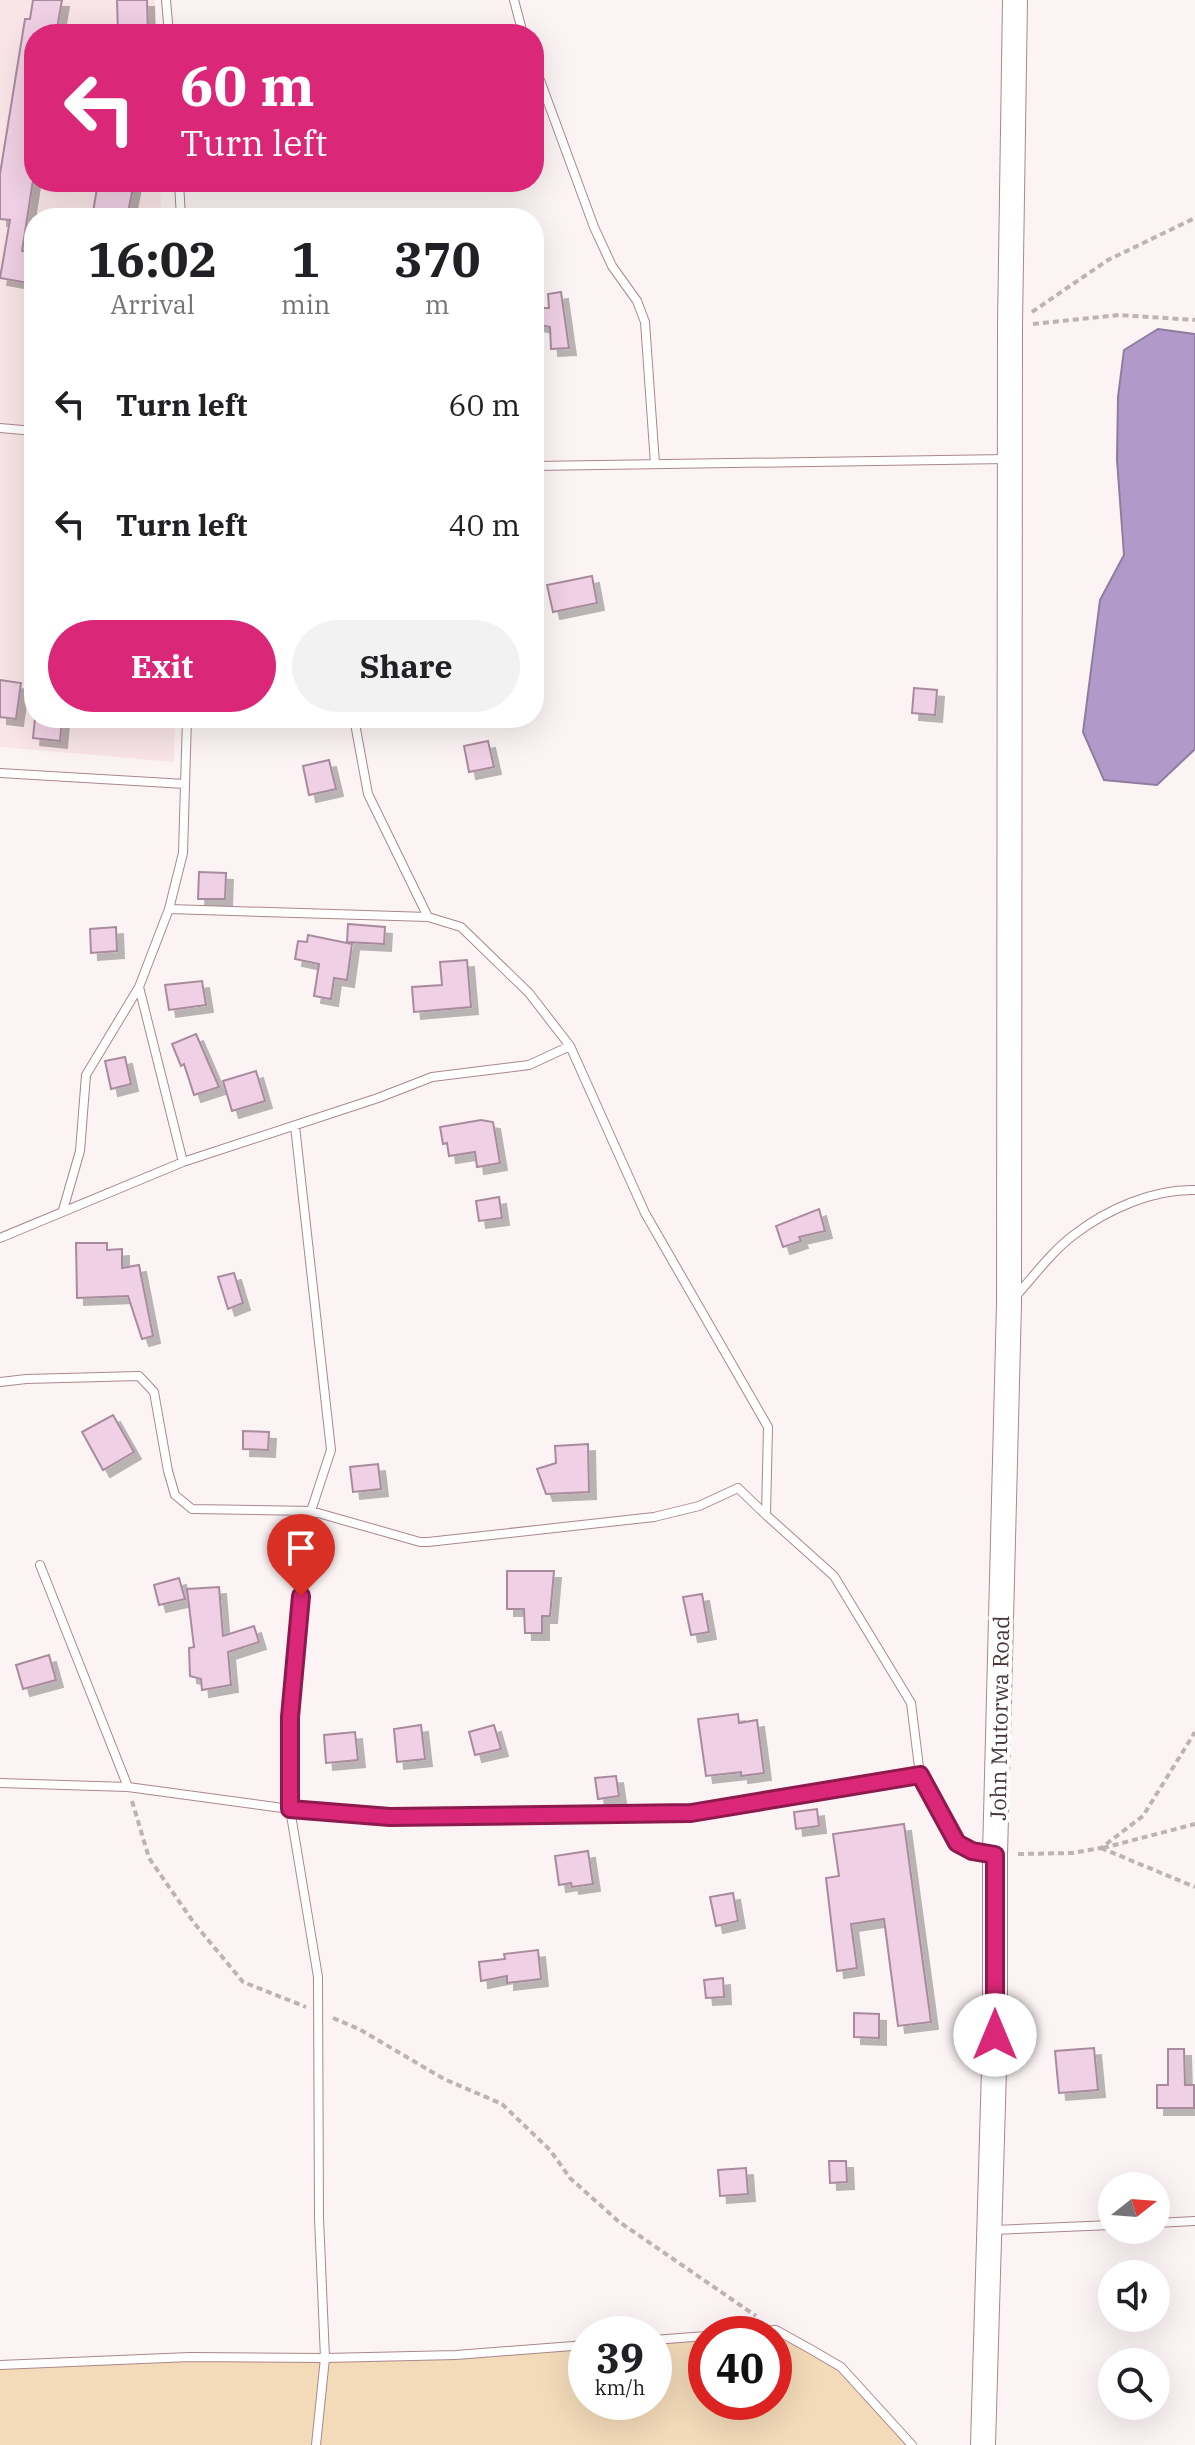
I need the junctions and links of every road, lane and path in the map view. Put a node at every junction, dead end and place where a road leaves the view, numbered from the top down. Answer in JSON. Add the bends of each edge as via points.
{"nodes":[{"id":1,"x":166,"y":0,"type":"edge"},
{"id":2,"x":514,"y":0,"type":"edge"},
{"id":3,"x":1015,"y":0,"type":"edge"},
{"id":4,"x":168,"y":24,"type":"edge"},
{"id":5,"x":520,"y":24,"type":"edge"},
{"id":6,"x":544,"y":91,"type":"edge"},
{"id":7,"x":1195,"y":218,"type":"edge"},
{"id":8,"x":1195,"y":320,"type":"edge"},
{"id":9,"x":1010,"y":326,"type":"junction"},
{"id":10,"x":0,"y":428,"type":"edge"},
{"id":11,"x":24,"y":430,"type":"edge"},
{"id":12,"x":1012,"y":459,"type":"junction"},
{"id":13,"x":655,"y":464,"type":"junction"},
{"id":14,"x":544,"y":466,"type":"edge"},
{"id":15,"x":187,"y":728,"type":"edge"},
{"id":16,"x":356,"y":728,"type":"edge"},
{"id":17,"x":0,"y":773,"type":"edge"},
{"id":18,"x":185,"y":784,"type":"junction"},
{"id":19,"x":169,"y":909,"type":"junction"},
{"id":20,"x":428,"y":917,"type":"junction"},
{"id":21,"x":139,"y":987,"type":"junction"},
{"id":22,"x":570,"y":1046,"type":"junction"},
{"id":23,"x":295,"y":1126,"type":"junction"},
{"id":24,"x":183,"y":1162,"type":"junction"},
{"id":25,"x":1195,"y":1190,"type":"edge"},
{"id":26,"x":63,"y":1210,"type":"junction"},
{"id":27,"x":0,"y":1238,"type":"edge"},
{"id":28,"x":1009,"y":1303,"type":"junction"},
{"id":29,"x":0,"y":1382,"type":"edge"},
{"id":30,"x":311,"y":1511,"type":"junction"},
{"id":31,"x":766,"y":1515,"type":"junction"},
{"id":32,"x":40,"y":1565,"type":"dead end"},
{"id":33,"x":1195,"y":1732,"type":"edge"},
{"id":34,"x":920,"y":1775,"type":"junction"},
{"id":35,"x":0,"y":1783,"type":"edge"},
{"id":36,"x":128,"y":1787,"type":"junction"},
{"id":37,"x":290,"y":1809,"type":"junction"},
{"id":38,"x":1195,"y":1824,"type":"edge"},
{"id":39,"x":1101,"y":1848,"type":"junction"},
{"id":40,"x":995,"y":1855,"type":"junction"},
{"id":41,"x":1195,"y":1887,"type":"edge"},
{"id":42,"x":318,"y":2011,"type":"junction"},
{"id":43,"x":1195,"y":2221,"type":"edge"},
{"id":44,"x":1170,"y":2222,"type":"edge"},
{"id":45,"x":1098,"y":2226,"type":"edge"},
{"id":46,"x":989,"y":2230,"type":"junction"},
{"id":47,"x":756,"y":2316,"type":"edge"},
{"id":48,"x":792,"y":2339,"type":"edge"},
{"id":49,"x":568,"y":2346,"type":"edge"},
{"id":50,"x":325,"y":2358,"type":"junction"},
{"id":51,"x":0,"y":2365,"type":"edge"},
{"id":52,"x":316,"y":2445,"type":"edge"},
{"id":53,"x":912,"y":2445,"type":"edge"},
{"id":54,"x":983,"y":2445,"type":"edge"}],
"edges":[{"from":1,"to":4,"type":"lane"},
{"from":2,"to":5,"type":"lane"},
{"from":3,"to":9,"type":"street","name":"John Mutorwa Road"},
{"from":6,"to":13,"type":"lane","via":[[594,227],[642,311]]},
{"from":7,"to":9,"type":"path","via":[[1108,260]]},
{"from":8,"to":9,"type":"path","via":[[1119,315]]},
{"from":9,"to":12,"type":"street","name":"John Mutorwa Road"},
{"from":10,"to":11,"type":"lane"},
{"from":12,"to":13,"type":"lane"},
{"from":12,"to":28,"type":"street","name":"John Mutorwa Road"},
{"from":13,"to":14,"type":"lane"},
{"from":15,"to":18,"type":"lane"},
{"from":16,"to":20,"type":"lane","via":[[368,794]]},
{"from":17,"to":18,"type":"lane"},
{"from":18,"to":19,"type":"lane","via":[[183,853]]},
{"from":19,"to":20,"type":"lane"},
{"from":19,"to":21,"type":"lane"},
{"from":20,"to":22,"type":"lane","via":[[461,927],[529,993]]},
{"from":21,"to":24,"type":"lane"},
{"from":21,"to":26,"type":"lane","via":[[86,1075],[80,1151]]},
{"from":22,"to":23,"type":"lane","via":[[529,1065],[432,1077]]},
{"from":22,"to":31,"type":"lane","via":[[645,1213],[768,1427]]},
{"from":23,"to":24,"type":"lane"},
{"from":23,"to":30,"type":"lane","via":[[331,1450]]},
{"from":24,"to":26,"type":"lane"},
{"from":25,"to":28,"type":"lane","via":[[1109,1212],[1073,1235]]},
{"from":26,"to":27,"type":"lane"},
{"from":28,"to":40,"type":"street","name":"John Mutorwa Road"},
{"from":29,"to":30,"type":"lane","via":[[139,1376],[154,1392],[175,1495],[192,1509]]},
{"from":30,"to":31,"type":"lane","via":[[420,1542],[654,1517],[699,1506],[738,1488]]},
{"from":30,"to":37,"type":"lane","via":[[294,1652]]},
{"from":31,"to":34,"type":"lane","via":[[834,1576],[884,1657],[911,1703]]},
{"from":32,"to":36,"type":"lane"},
{"from":33,"to":39,"type":"path","via":[[1143,1816]]},
{"from":34,"to":37,"type":"lane","via":[[691,1813],[390,1817]]},
{"from":34,"to":40,"type":"lane","via":[[957,1843]]},
{"from":35,"to":36,"type":"lane"},
{"from":36,"to":37,"type":"lane"},
{"from":36,"to":42,"type":"path","via":[[149,1858],[243,1982]]},
{"from":37,"to":42,"type":"lane","via":[[318,1977]]},
{"from":38,"to":39,"type":"path"},
{"from":39,"to":40,"type":"path"},
{"from":39,"to":41,"type":"path"},
{"from":40,"to":46,"type":"street","name":"John Mutorwa Road"},
{"from":42,"to":47,"type":"path","via":[[502,2104],[618,2221]]},
{"from":42,"to":50,"type":"lane"},
{"from":43,"to":44,"type":"lane"},
{"from":45,"to":46,"type":"lane"},
{"from":46,"to":54,"type":"street","name":"John Mutorwa Road"},
{"from":48,"to":53,"type":"lane","via":[[841,2367]]},
{"from":49,"to":50,"type":"lane"},
{"from":50,"to":51,"type":"lane"},
{"from":50,"to":52,"type":"lane"}]}
